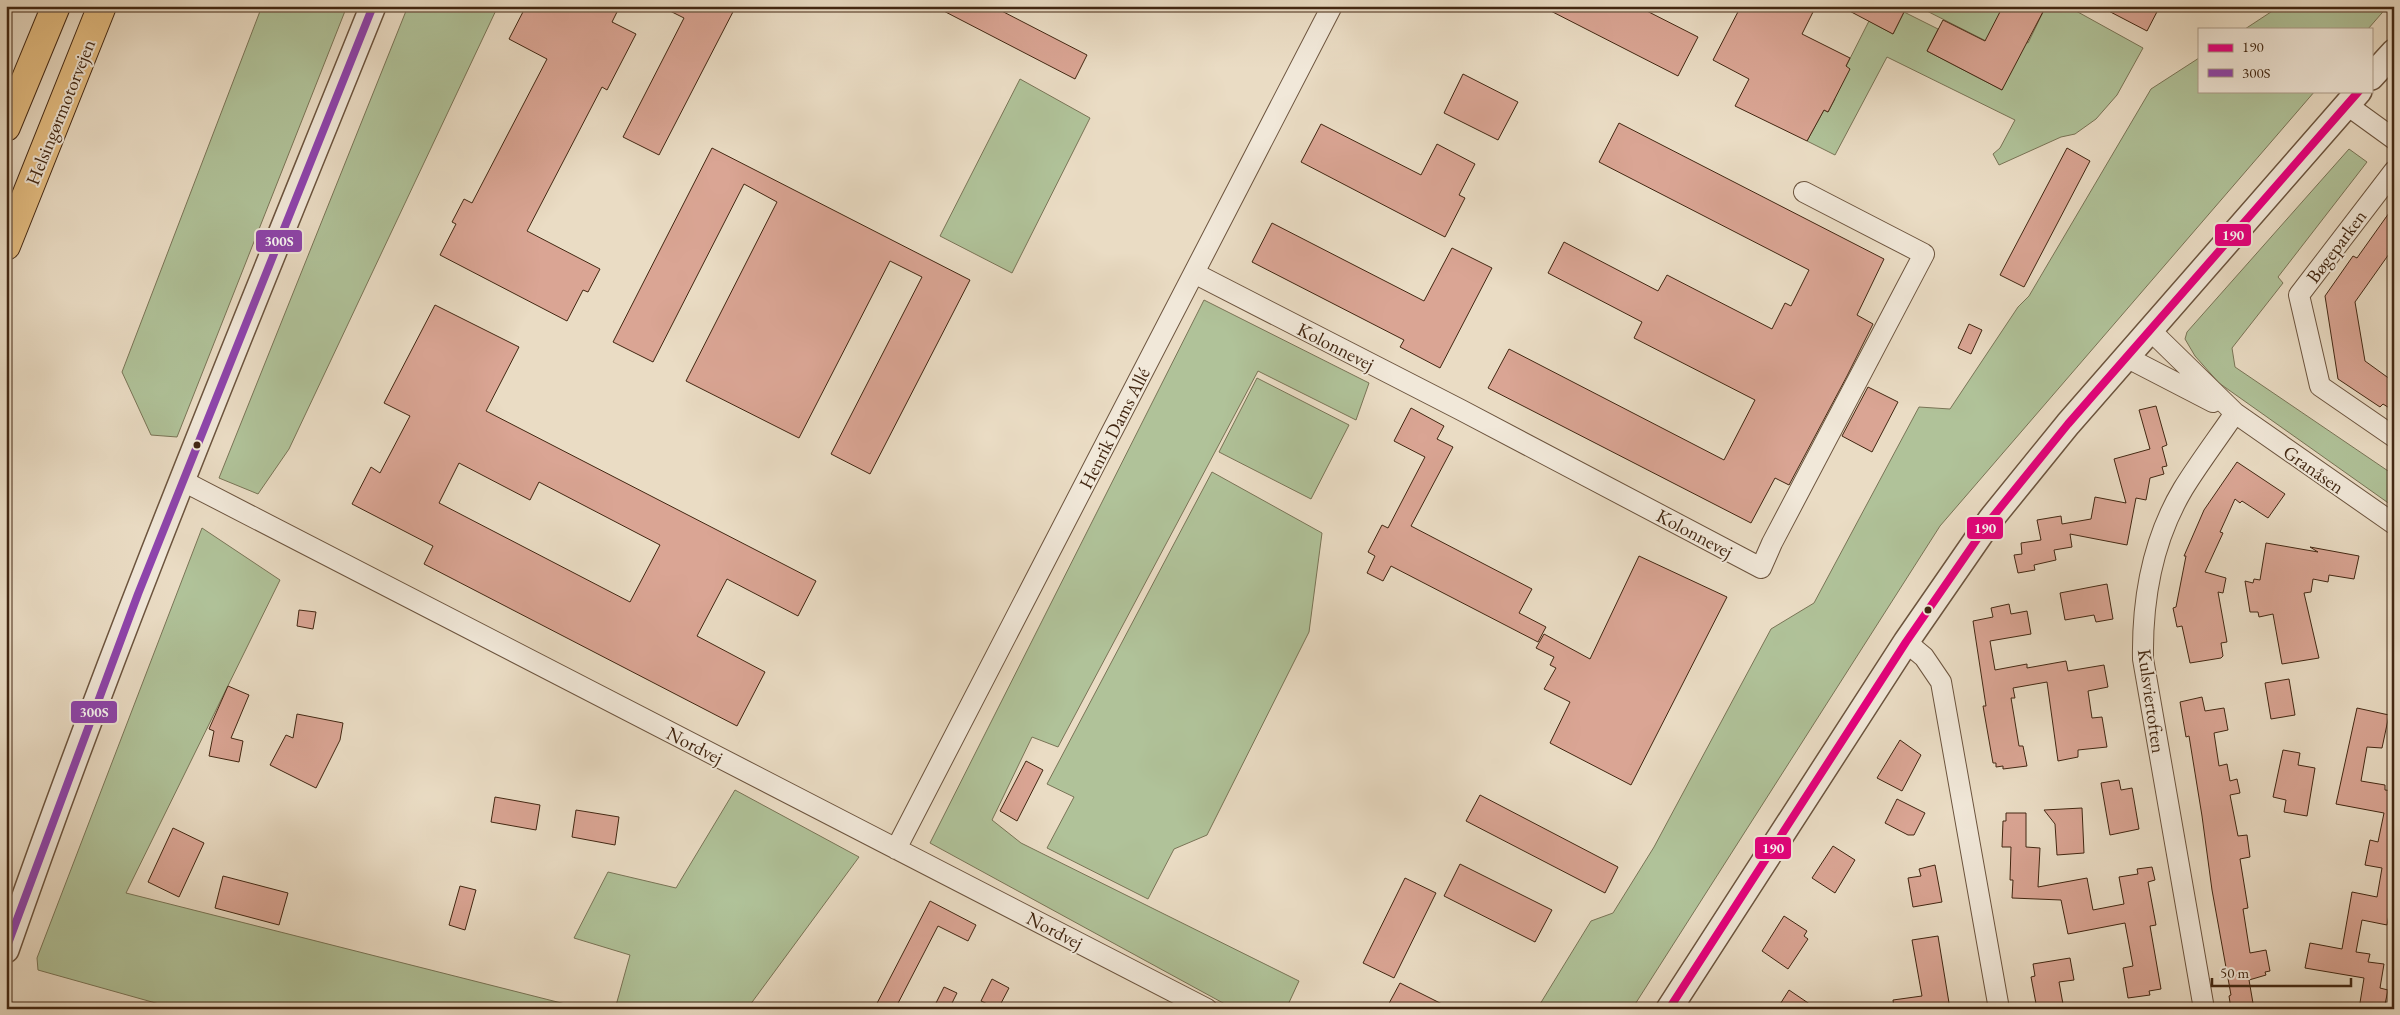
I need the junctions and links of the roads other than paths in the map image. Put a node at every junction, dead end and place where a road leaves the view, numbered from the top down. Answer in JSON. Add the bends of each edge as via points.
{"nodes":[{"id":1,"x":56,"y":6,"type":"edge"},
{"id":2,"x":102,"y":6,"type":"edge"},
{"id":3,"x":373,"y":6,"type":"edge"},
{"id":4,"x":1332,"y":6,"type":"edge"},
{"id":5,"x":2394,"y":52,"type":"edge"},
{"id":6,"x":2372,"y":76,"type":"edge"},
{"id":7,"x":2353,"y":98,"type":"edge"},
{"id":8,"x":6,"y":127,"type":"edge"},
{"id":9,"x":2394,"y":139,"type":"edge"},
{"id":10,"x":2394,"y":171,"type":"edge"},
{"id":11,"x":1804,"y":192,"type":"dead end"},
{"id":12,"x":6,"y":246,"type":"edge"},
{"id":13,"x":1194,"y":273,"type":"junction"},
{"id":14,"x":2150,"y":330,"type":"junction"},
{"id":15,"x":2126,"y":357,"type":"junction"},
{"id":16,"x":2235,"y":413,"type":"junction"},
{"id":17,"x":2394,"y":437,"type":"edge"},
{"id":18,"x":182,"y":481,"type":"junction"},
{"id":19,"x":2394,"y":524,"type":"edge"},
{"id":20,"x":1906,"y":642,"type":"junction"},
{"id":21,"x":896,"y":849,"type":"junction"},
{"id":22,"x":6,"y":950,"type":"edge"},
{"id":23,"x":1207,"y":1009,"type":"edge"},
{"id":24,"x":1670,"y":1009,"type":"edge"},
{"id":25,"x":1999,"y":1009,"type":"edge"},
{"id":26,"x":2204,"y":1009,"type":"edge"}],
"edges":[{"from":1,"to":8,"type":"highway"},
{"from":2,"to":12,"type":"highway","name":"Helsingørmotorvejen"},
{"from":3,"to":18,"type":"street"},
{"from":4,"to":13,"type":"street","name":"Henrik Dams Allé"},
{"from":5,"to":6,"type":"street"},
{"from":7,"to":9,"type":"street"},
{"from":7,"to":14,"type":"street"},
{"from":10,"to":17,"type":"street","name":"Bøgeparken","via":[[2299,295],[2320,386]]},
{"from":11,"to":13,"type":"street","name":"Kolonnevej","via":[[1924,254],[1761,568]]},
{"from":13,"to":21,"type":"street","name":"Henrik Dams Allé"},
{"from":14,"to":15,"type":"street"},
{"from":14,"to":16,"type":"street","name":"Granåsen"},
{"from":15,"to":16,"type":"street","name":"Granåsen"},
{"from":15,"to":20,"type":"street","via":[[1991,519]]},
{"from":16,"to":19,"type":"street","name":"Granåsen"},
{"from":16,"to":26,"type":"street","name":"Kulsviertoften","via":[[2183,491],[2161,536],[2149,578],[2143,619],[2144,659]]},
{"from":18,"to":21,"type":"street","name":"Nordvej"},
{"from":18,"to":22,"type":"street","via":[[48,828]]},
{"from":20,"to":24,"type":"street"},
{"from":20,"to":25,"type":"street","via":[[1924,657],[1941,682]]},
{"from":21,"to":23,"type":"street","name":"Nordvej"}]}
